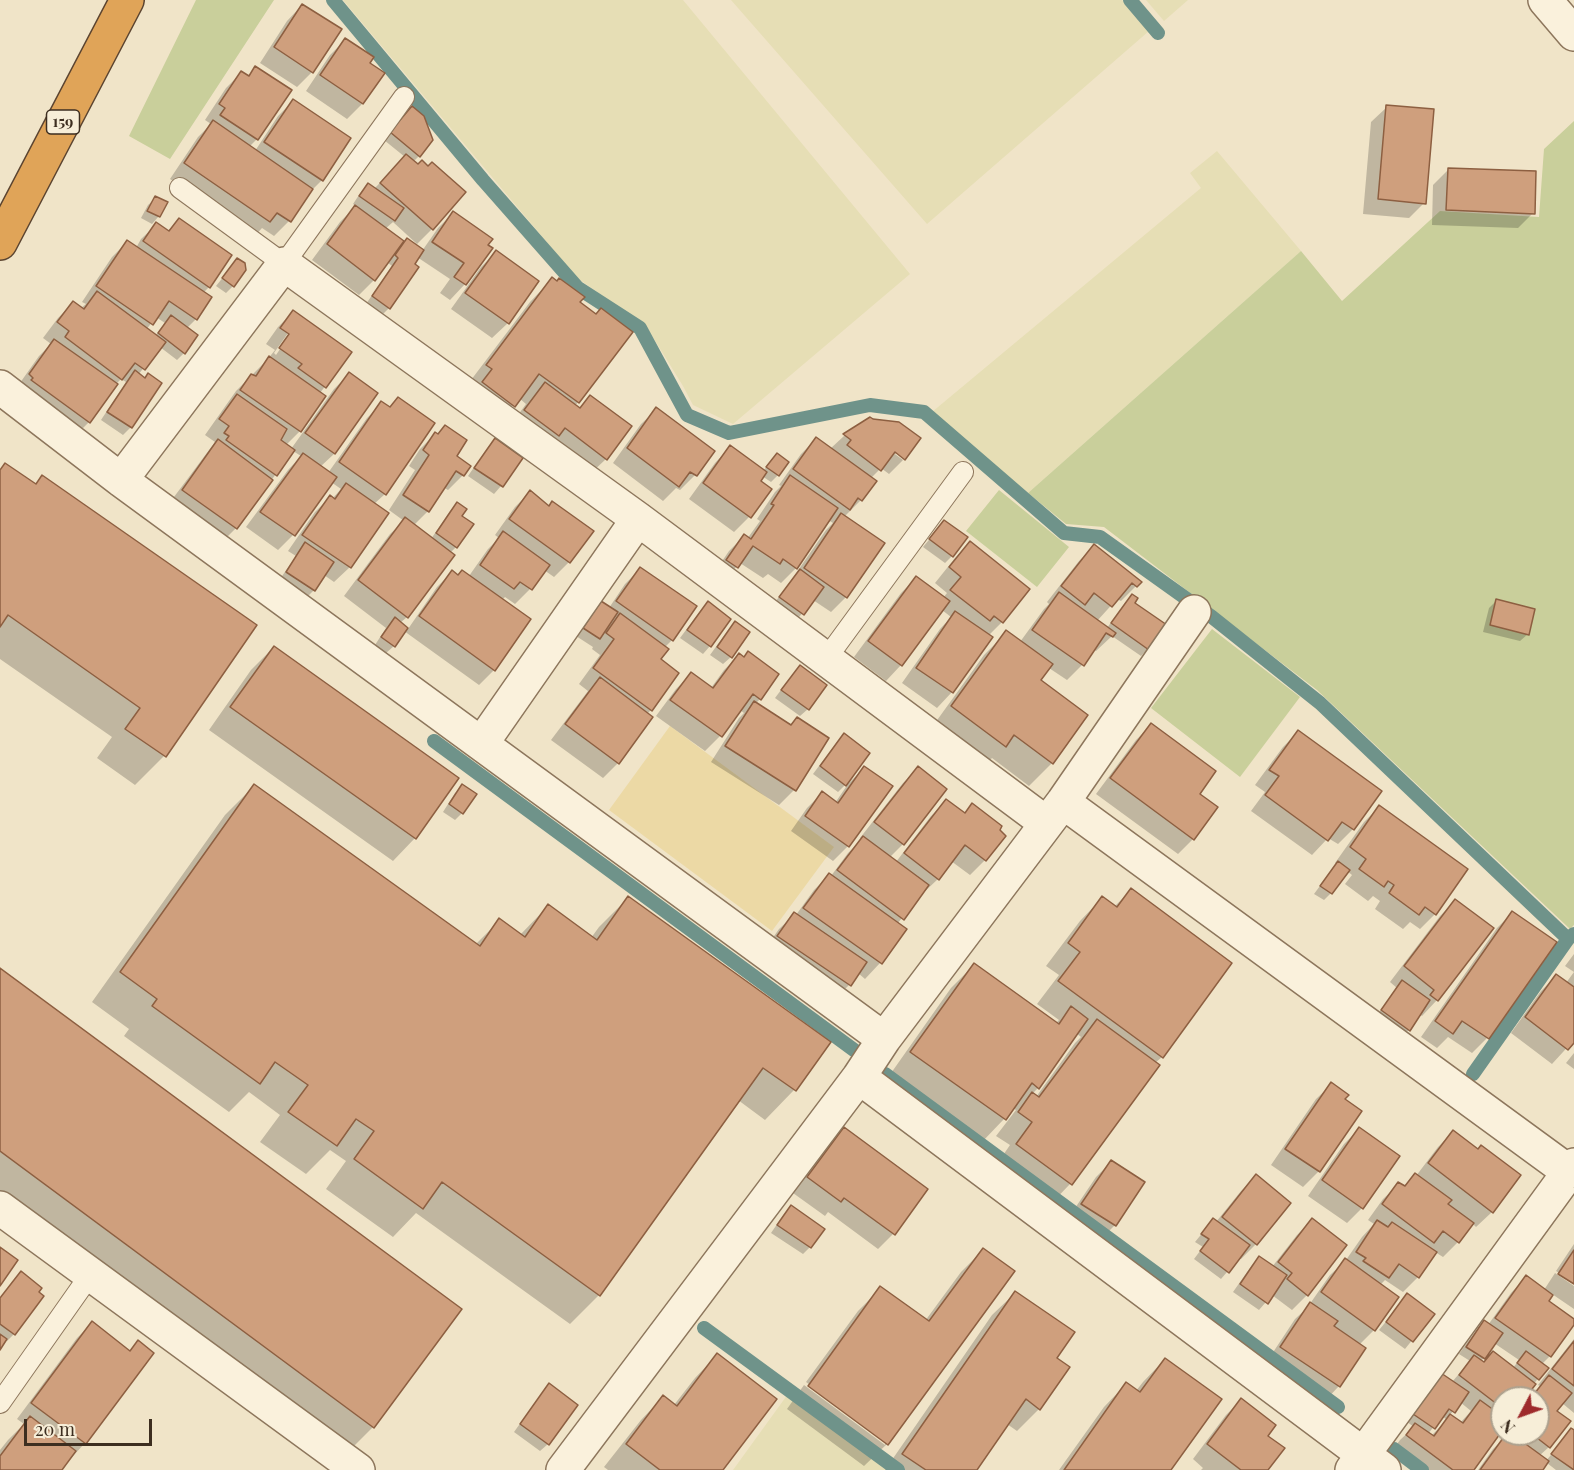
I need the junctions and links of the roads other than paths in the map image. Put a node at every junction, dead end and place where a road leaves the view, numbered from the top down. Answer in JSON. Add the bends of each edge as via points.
{"nodes":[{"id":1,"x":126,"y":0,"type":"edge"},
{"id":2,"x":1545,"y":0,"type":"edge"},
{"id":3,"x":1574,"y":34,"type":"edge"},
{"id":4,"x":404,"y":97,"type":"dead end"},
{"id":5,"x":180,"y":188,"type":"dead end"},
{"id":6,"x":0,"y":243,"type":"edge"},
{"id":7,"x":284,"y":264,"type":"junction"},
{"id":8,"x":0,"y":387,"type":"edge"},
{"id":9,"x":963,"y":472,"type":"dead end"},
{"id":10,"x":122,"y":480,"type":"junction"},
{"id":11,"x":638,"y":519,"type":"junction"},
{"id":12,"x":1197,"y":606,"type":"dead end"},
{"id":13,"x":826,"y":659,"type":"junction"},
{"id":14,"x":482,"y":743,"type":"junction"},
{"id":15,"x":1055,"y":813,"type":"junction"},
{"id":16,"x":884,"y":1039,"type":"junction"},
{"id":17,"x":859,"y":1077,"type":"junction"},
{"id":18,"x":1572,"y":1169,"type":"edge"},
{"id":19,"x":0,"y":1208,"type":"edge"},
{"id":20,"x":90,"y":1275,"type":"junction"},
{"id":21,"x":0,"y":1403,"type":"edge"},
{"id":22,"x":1366,"y":1465,"type":"edge"},
{"id":23,"x":358,"y":1470,"type":"edge"},
{"id":24,"x":563,"y":1470,"type":"edge"}],
"edges":[{"from":1,"to":6,"type":"highway","number":"159"},
{"from":2,"to":3,"type":"street"},
{"from":4,"to":7,"type":"lane"},
{"from":5,"to":7,"type":"lane"},
{"from":7,"to":10,"type":"street"},
{"from":7,"to":11,"type":"street"},
{"from":8,"to":10,"type":"street"},
{"from":9,"to":13,"type":"lane"},
{"from":10,"to":14,"type":"street"},
{"from":11,"to":13,"type":"street"},
{"from":11,"to":14,"type":"street"},
{"from":12,"to":15,"type":"street"},
{"from":13,"to":15,"type":"street"},
{"from":14,"to":16,"type":"street"},
{"from":15,"to":16,"type":"street"},
{"from":15,"to":18,"type":"street"},
{"from":16,"to":17,"type":"street"},
{"from":17,"to":22,"type":"street"},
{"from":17,"to":24,"type":"street"},
{"from":18,"to":22,"type":"street"},
{"from":19,"to":20,"type":"street"},
{"from":20,"to":21,"type":"lane"},
{"from":20,"to":23,"type":"street"}]}
